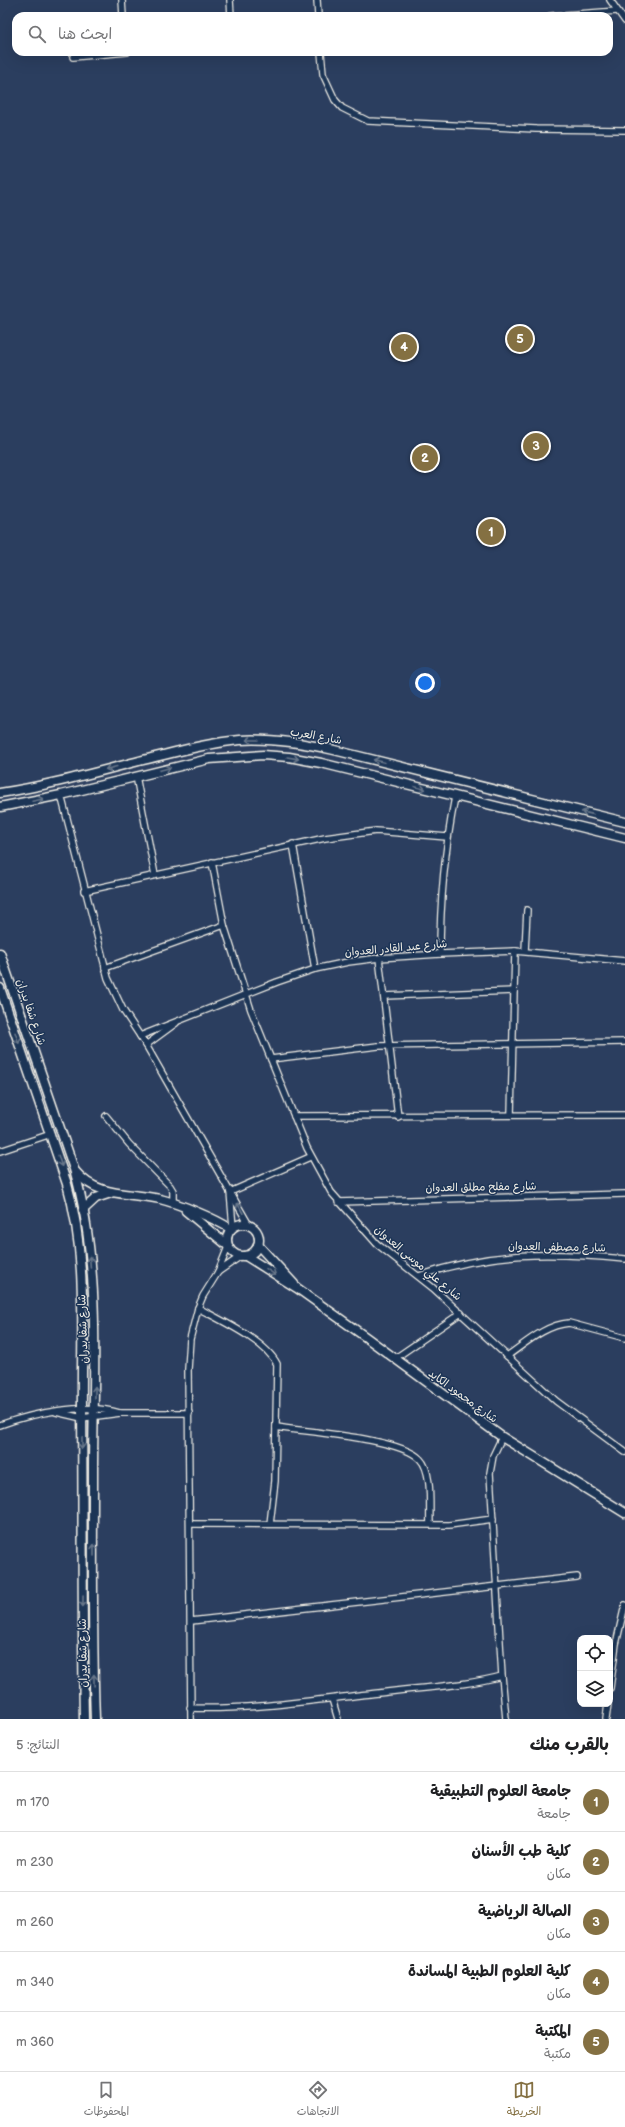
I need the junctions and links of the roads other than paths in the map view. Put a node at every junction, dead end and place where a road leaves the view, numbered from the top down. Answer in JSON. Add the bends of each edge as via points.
{"nodes":[{"id":1,"x":122,"y":0,"type":"edge"},
{"id":2,"x":230,"y":0,"type":"edge"},
{"id":3,"x":317,"y":0,"type":"edge"},
{"id":4,"x":610,"y":0,"type":"edge"},
{"id":5,"x":617,"y":11,"type":"junction"},
{"id":6,"x":123,"y":12,"type":"edge"},
{"id":7,"x":231,"y":12,"type":"edge"},
{"id":8,"x":318,"y":12,"type":"edge"},
{"id":9,"x":604,"y":12,"type":"edge"},
{"id":10,"x":625,"y":21,"type":"edge"},
{"id":11,"x":84,"y":56,"type":"edge"},
{"id":12,"x":321,"y":56,"type":"edge"},
{"id":13,"x":73,"y":57,"type":"dead end"},
{"id":14,"x":625,"y":130,"type":"edge"},
{"id":15,"x":136,"y":776,"type":"junction"},
{"id":16,"x":0,"y":788,"type":"edge"},
{"id":17,"x":10,"y":792,"type":"junction"},
{"id":18,"x":0,"y":793,"type":"edge"},
{"id":19,"x":61,"y":795,"type":"junction"},
{"id":20,"x":455,"y":796,"type":"junction"},
{"id":21,"x":2,"y":808,"type":"edge"},
{"id":22,"x":625,"y":822,"type":"edge"},
{"id":23,"x":447,"y":837,"type":"junction"},
{"id":24,"x":625,"y":838,"type":"edge"},
{"id":25,"x":293,"y":844,"type":"junction"},
{"id":26,"x":212,"y":862,"type":"junction"},
{"id":27,"x":155,"y":875,"type":"junction"},
{"id":28,"x":84,"y":891,"type":"junction"},
{"id":29,"x":527,"y":910,"type":"dead end"},
{"id":30,"x":224,"y":925,"type":"junction"},
{"id":31,"x":515,"y":951,"type":"junction"},
{"id":32,"x":525,"y":951,"type":"junction"},
{"id":33,"x":0,"y":953,"type":"edge"},
{"id":34,"x":440,"y":954,"type":"junction"},
{"id":35,"x":379,"y":958,"type":"junction"},
{"id":36,"x":625,"y":961,"type":"edge"},
{"id":37,"x":105,"y":968,"type":"junction"},
{"id":38,"x":315,"y":969,"type":"junction"},
{"id":39,"x":0,"y":988,"type":"edge"},
{"id":40,"x":514,"y":991,"type":"junction"},
{"id":41,"x":245,"y":994,"type":"junction"},
{"id":42,"x":384,"y":996,"type":"junction"},
{"id":43,"x":179,"y":1021,"type":"junction"},
{"id":44,"x":140,"y":1036,"type":"junction"},
{"id":45,"x":625,"y":1042,"type":"edge"},
{"id":46,"x":146,"y":1045,"type":"junction"},
{"id":47,"x":513,"y":1045,"type":"junction"},
{"id":48,"x":389,"y":1047,"type":"junction"},
{"id":49,"x":271,"y":1059,"type":"junction"},
{"id":50,"x":511,"y":1115,"type":"junction"},
{"id":51,"x":625,"y":1115,"type":"edge"},
{"id":52,"x":106,"y":1116,"type":"dead end"},
{"id":53,"x":294,"y":1116,"type":"junction"},
{"id":54,"x":398,"y":1117,"type":"junction"},
{"id":55,"x":51,"y":1134,"type":"junction"},
{"id":56,"x":0,"y":1151,"type":"edge"},
{"id":57,"x":310,"y":1157,"type":"junction"},
{"id":58,"x":74,"y":1169,"type":"junction"},
{"id":59,"x":230,"y":1192,"type":"junction"},
{"id":60,"x":113,"y":1193,"type":"junction"},
{"id":61,"x":625,"y":1194,"type":"edge"},
{"id":62,"x":338,"y":1202,"type":"junction"},
{"id":63,"x":173,"y":1203,"type":"junction"},
{"id":64,"x":181,"y":1207,"type":"junction"},
{"id":65,"x":84,"y":1210,"type":"junction"},
{"id":66,"x":249,"y":1225,"type":"junction"},
{"id":67,"x":232,"y":1228,"type":"junction"},
{"id":68,"x":258,"y":1245,"type":"junction"},
{"id":69,"x":227,"y":1246,"type":"junction"},
{"id":70,"x":243,"y":1256,"type":"junction"},
{"id":71,"x":625,"y":1259,"type":"edge"},
{"id":72,"x":218,"y":1272,"type":"junction"},
{"id":73,"x":419,"y":1276,"type":"junction"},
{"id":74,"x":297,"y":1288,"type":"junction"},
{"id":75,"x":198,"y":1308,"type":"junction"},
{"id":76,"x":461,"y":1313,"type":"junction"},
{"id":77,"x":625,"y":1338,"type":"edge"},
{"id":78,"x":507,"y":1356,"type":"junction"},
{"id":79,"x":394,"y":1359,"type":"junction"},
{"id":80,"x":95,"y":1408,"type":"junction"},
{"id":81,"x":82,"y":1409,"type":"junction"},
{"id":82,"x":56,"y":1412,"type":"junction"},
{"id":83,"x":120,"y":1413,"type":"junction"},
{"id":84,"x":189,"y":1413,"type":"junction"},
{"id":85,"x":82,"y":1418,"type":"junction"},
{"id":86,"x":95,"y":1418,"type":"junction"},
{"id":87,"x":0,"y":1425,"type":"edge"},
{"id":88,"x":276,"y":1427,"type":"junction"},
{"id":89,"x":502,"y":1437,"type":"junction"},
{"id":90,"x":625,"y":1452,"type":"edge"},
{"id":91,"x":625,"y":1513,"type":"edge"},
{"id":92,"x":494,"y":1519,"type":"junction"},
{"id":93,"x":190,"y":1524,"type":"junction"},
{"id":94,"x":270,"y":1524,"type":"junction"},
{"id":95,"x":430,"y":1524,"type":"junction"},
{"id":96,"x":577,"y":1577,"type":"dead end"},
{"id":97,"x":497,"y":1586,"type":"junction"},
{"id":98,"x":625,"y":1605,"type":"edge"},
{"id":99,"x":191,"y":1621,"type":"junction"},
{"id":100,"x":612,"y":1671,"type":"edge"},
{"id":101,"x":502,"y":1676,"type":"junction"},
{"id":102,"x":332,"y":1698,"type":"junction"},
{"id":103,"x":608,"y":1707,"type":"edge"},
{"id":104,"x":190,"y":1708,"type":"junction"},
{"id":105,"x":84,"y":1719,"type":"edge"},
{"id":106,"x":95,"y":1719,"type":"edge"},
{"id":107,"x":191,"y":1719,"type":"edge"},
{"id":108,"x":338,"y":1719,"type":"edge"},
{"id":109,"x":506,"y":1719,"type":"edge"},
{"id":110,"x":606,"y":1719,"type":"edge"}],
"edges":[{"from":1,"to":6,"type":"street"},
{"from":2,"to":7,"type":"street"},
{"from":3,"to":8,"type":"street"},
{"from":4,"to":5,"type":"street"},
{"from":5,"to":9,"type":"street"},
{"from":5,"to":10,"type":"street"},
{"from":11,"to":13,"type":"street"},
{"from":12,"to":14,"type":"street","via":[[323,74],[335,100],[342,108],[368,120],[536,129]]},
{"from":15,"to":19,"type":"main road"},
{"from":15,"to":20,"type":"main road","one_way":true,"via":[[209,759],[263,755],[321,763]]},
{"from":15,"to":27,"type":"street"},
{"from":16,"to":17,"type":"main road"},
{"from":17,"to":18,"type":"main road","name":"شارع العرب"},
{"from":22,"to":17,"type":"main road","name":"شارع العرب","one_way":true,"via":[[334,750],[270,740],[206,744]]},
{"from":21,"to":19,"type":"main road","one_way":true},
{"from":19,"to":28,"type":"street"},
{"from":20,"to":23,"type":"street"},
{"from":20,"to":24,"type":"main road"},
{"from":23,"to":25,"type":"street","via":[[376,831]]},
{"from":23,"to":34,"type":"street"},
{"from":25,"to":26,"type":"street"},
{"from":25,"to":38,"type":"street"},
{"from":26,"to":27,"type":"street"},
{"from":26,"to":30,"type":"street","name":"شارع علي موسى العدوان"},
{"from":27,"to":28,"type":"street"},
{"from":28,"to":37,"type":"street"},
{"from":29,"to":32,"type":"street"},
{"from":30,"to":37,"type":"street"},
{"from":30,"to":41,"type":"street","name":"شارع علي موسى العدوان"},
{"from":31,"to":32,"type":"street","name":"شارع عبد القادر العدوان"},
{"from":31,"to":34,"type":"street","name":"شارع عبد القادر العدوان"},
{"from":31,"to":40,"type":"street"},
{"from":32,"to":36,"type":"street","name":"شارع عبد القادر العدوان"},
{"from":33,"to":58,"type":"main road","name":"شارع شفا بدران"},
{"from":34,"to":35,"type":"street","name":"شارع عبد القادر العدوان"},
{"from":35,"to":38,"type":"street","name":"شارع عبد القادر العدوان"},
{"from":35,"to":42,"type":"street"},
{"from":37,"to":44,"type":"street","via":[[123,1010]]},
{"from":38,"to":41,"type":"street","name":"شارع عبد القادر العدوان"},
{"from":39,"to":55,"type":"main road","name":"شارع شفا بدران","one_way":true},
{"from":40,"to":42,"type":"street"},
{"from":40,"to":47,"type":"street"},
{"from":41,"to":43,"type":"street","name":"شارع عبد القادر العدوان"},
{"from":41,"to":49,"type":"street","name":"شارع علي موسى العدوان"},
{"from":42,"to":48,"type":"street"},
{"from":43,"to":44,"type":"street","name":"شارع عبد القادر العدوان"},
{"from":43,"to":46,"type":"street","name":"شارع عبد القادر العدوان"},
{"from":44,"to":46,"type":"street"},
{"from":45,"to":47,"type":"street"},
{"from":46,"to":59,"type":"street"},
{"from":47,"to":48,"type":"street"},
{"from":47,"to":50,"type":"street"},
{"from":48,"to":49,"type":"street","via":[[358,1047]]},
{"from":48,"to":54,"type":"street"},
{"from":49,"to":53,"type":"street","name":"شارع علي موسى العدوان"},
{"from":50,"to":51,"type":"street"},
{"from":50,"to":54,"type":"street"},
{"from":52,"to":63,"type":"street","via":[[170,1186],[173,1191]]},
{"from":53,"to":54,"type":"street"},
{"from":53,"to":57,"type":"street","name":"شارع علي موسى العدوان"},
{"from":55,"to":56,"type":"street"},
{"from":55,"to":81,"type":"main road","name":"شارع شفا بدران","one_way":true,"via":[[70,1194],[79,1254],[83,1334]]},
{"from":57,"to":59,"type":"street"},
{"from":57,"to":62,"type":"street","name":"شارع علي موسى العدوان"},
{"from":58,"to":60,"type":"main road","via":[[90,1185]]},
{"from":58,"to":65,"type":"main road","name":"شارع شفا بدران"},
{"from":66,"to":59,"type":"street","one_way":true},
{"from":59,"to":67,"type":"street"},
{"from":60,"to":63,"type":"main road"},
{"from":60,"to":65,"type":"main road","via":[[96,1198]]},
{"from":61,"to":62,"type":"street","name":"شارع مفلح مطلق العدوان"},
{"from":62,"to":73,"type":"street","name":"شارع علي موسى العدوان","via":[[377,1244]]},
{"from":63,"to":64,"type":"main road"},
{"from":64,"to":67,"type":"main road"},
{"from":64,"to":69,"type":"main road"},
{"from":80,"to":65,"type":"main road","name":"شارع شفا بدران","one_way":true,"via":[[94,1307]]},
{"from":66,"to":67,"type":"main road","via":[[241,1224]]},
{"from":66,"to":68,"type":"main road","via":[[259,1237]]},
{"from":67,"to":69,"type":"main road","via":[[227,1236]]},
{"from":68,"to":70,"type":"main road","via":[[253,1252]]},
{"from":68,"to":74,"type":"main road","name":"شارع محمود الكايد"},
{"from":69,"to":70,"type":"main road","via":[[233,1254]]},
{"from":69,"to":72,"type":"street"},
{"from":70,"to":72,"type":"street"},
{"from":70,"to":74,"type":"main road","name":"شارع محمود الكايد","one_way":true},
{"from":71,"to":73,"type":"street","name":"شارع مصطفى العدوان","via":[[506,1255],[455,1264]]},
{"from":72,"to":75,"type":"street"},
{"from":73,"to":76,"type":"street","name":"شارع علي موسى العدوان"},
{"from":74,"to":79,"type":"main road","name":"شارع محمود الكايد"},
{"from":75,"to":84,"type":"street","via":[[190,1339]]},
{"from":75,"to":88,"type":"street","via":[[252,1340],[274,1358],[278,1372]]},
{"from":76,"to":78,"type":"street","name":"شارع علي موسى العدوان"},
{"from":76,"to":79,"type":"street"},
{"from":77,"to":78,"type":"street","via":[[569,1323],[561,1324],[551,1327]]},
{"from":78,"to":90,"type":"street","name":"شارع علي موسى العدوان","via":[[576,1418]]},
{"from":79,"to":89,"type":"main road","name":"شارع محمود الكايد"},
{"from":80,"to":81,"type":"street"},
{"from":80,"to":83,"type":"street"},
{"from":80,"to":86,"type":"main road","name":"شارع شفا بدران"},
{"from":81,"to":82,"type":"street"},
{"from":81,"to":85,"type":"main road","name":"شارع شفا بدران"},
{"from":82,"to":85,"type":"street"},
{"from":82,"to":87,"type":"street","via":[[31,1415]]},
{"from":83,"to":84,"type":"street"},
{"from":83,"to":86,"type":"street"},
{"from":84,"to":93,"type":"street"},
{"from":85,"to":86,"type":"street"},
{"from":85,"to":105,"type":"main road","name":"شارع شفا بدران","one_way":true},
{"from":106,"to":86,"type":"main road","name":"شارع شفا بدران","one_way":true},
{"from":88,"to":94,"type":"street","via":[[275,1481]]},
{"from":88,"to":95,"type":"street","via":[[375,1440],[416,1456],[427,1474]]},
{"from":89,"to":91,"type":"main road","name":"شارع محمود الكايد"},
{"from":89,"to":92,"type":"street","via":[[490,1463]]},
{"from":92,"to":95,"type":"street","via":[[470,1524]]},
{"from":92,"to":97,"type":"street"},
{"from":93,"to":94,"type":"street"},
{"from":93,"to":99,"type":"street"},
{"from":94,"to":95,"type":"street"},
{"from":96,"to":97,"type":"street"},
{"from":97,"to":99,"type":"street"},
{"from":97,"to":101,"type":"street"},
{"from":98,"to":100,"type":"street"},
{"from":99,"to":104,"type":"street"},
{"from":101,"to":102,"type":"street","via":[[469,1683]]},
{"from":101,"to":109,"type":"street"},
{"from":102,"to":104,"type":"street","via":[[236,1708]]},
{"from":102,"to":108,"type":"street"},
{"from":103,"to":110,"type":"street"},
{"from":104,"to":107,"type":"street"}]}
